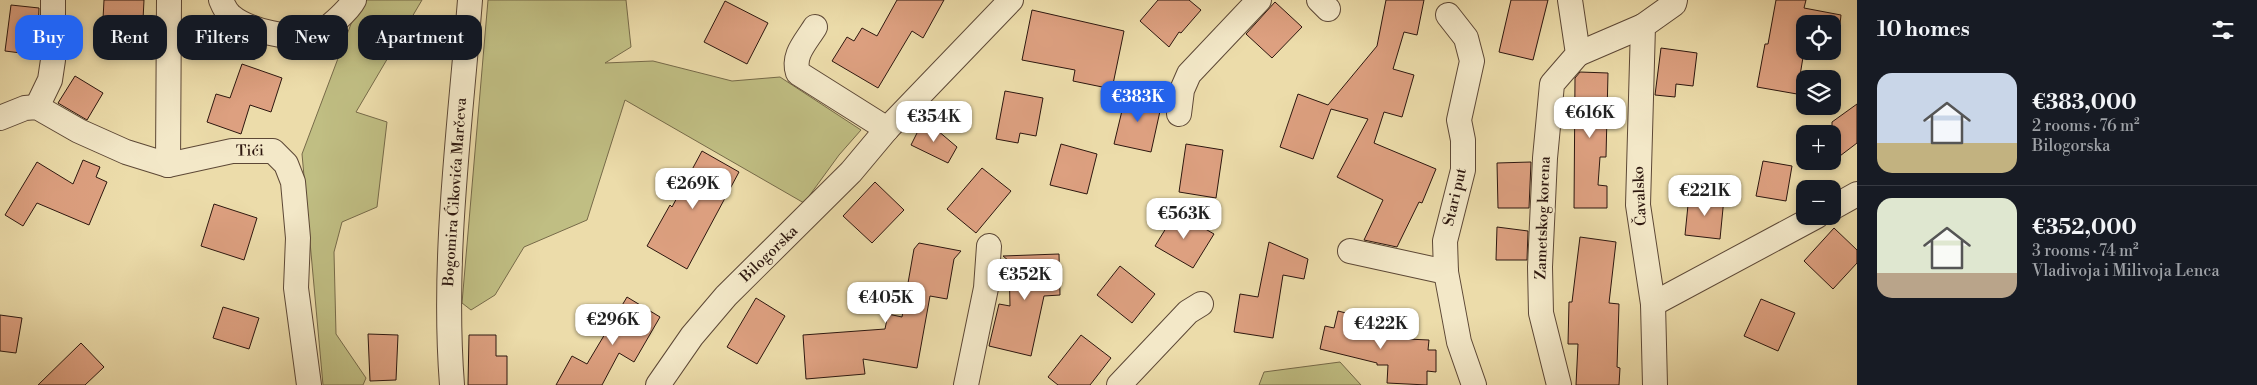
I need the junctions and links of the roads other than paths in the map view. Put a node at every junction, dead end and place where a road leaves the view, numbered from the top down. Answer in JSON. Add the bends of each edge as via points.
{"nodes":[{"id":1,"x":53,"y":0,"type":"edge"},
{"id":2,"x":169,"y":0,"type":"edge"},
{"id":3,"x":221,"y":0,"type":"edge"},
{"id":4,"x":354,"y":0,"type":"edge"},
{"id":5,"x":470,"y":0,"type":"edge"},
{"id":6,"x":1011,"y":0,"type":"edge"},
{"id":7,"x":1259,"y":0,"type":"edge"},
{"id":8,"x":1570,"y":0,"type":"edge"},
{"id":9,"x":1675,"y":0,"type":"edge"},
{"id":10,"x":1448,"y":15,"type":"dead end"},
{"id":11,"x":1643,"y":26,"type":"junction"},
{"id":12,"x":815,"y":27,"type":"dead end"},
{"id":13,"x":1578,"y":54,"type":"junction"},
{"id":14,"x":37,"y":107,"type":"junction"},
{"id":15,"x":1179,"y":114,"type":"dead end"},
{"id":16,"x":0,"y":118,"type":"edge"},
{"id":17,"x":887,"y":129,"type":"junction"},
{"id":18,"x":168,"y":165,"type":"junction"},
{"id":19,"x":1857,"y":194,"type":"edge"},
{"id":20,"x":1841,"y":203,"type":"edge"},
{"id":21,"x":1800,"y":225,"type":"edge"},
{"id":22,"x":989,"y":246,"type":"dead end"},
{"id":23,"x":1350,"y":251,"type":"dead end"},
{"id":24,"x":1446,"y":272,"type":"junction"},
{"id":25,"x":1201,"y":304,"type":"dead end"},
{"id":26,"x":1653,"y":304,"type":"junction"},
{"id":27,"x":309,"y":385,"type":"edge"},
{"id":28,"x":452,"y":385,"type":"edge"},
{"id":29,"x":658,"y":385,"type":"edge"},
{"id":30,"x":966,"y":385,"type":"edge"},
{"id":31,"x":1119,"y":385,"type":"edge"},
{"id":32,"x":1474,"y":385,"type":"edge"},
{"id":33,"x":1559,"y":385,"type":"edge"},
{"id":34,"x":1655,"y":385,"type":"edge"}],
"edges":[{"from":1,"to":14,"type":"street","via":[[53,60],[50,80]]},
{"from":2,"to":18,"type":"street"},
{"from":3,"to":4,"type":"street","via":[[229,15],[249,28],[300,37],[316,35]]},
{"from":5,"to":28,"type":"street","name":"Bogomira Ćikovića Marčeva","via":[[449,276],[448,332]]},
{"from":6,"to":17,"type":"street","name":"Bilogorska"},
{"from":7,"to":15,"type":"street","via":[[1189,74],[1182,90]]},
{"from":8,"to":13,"type":"street"},
{"from":9,"to":11,"type":"street"},
{"from":10,"to":24,"type":"street","name":"Stari put","via":[[1466,38],[1472,61],[1460,105],[1463,170],[1445,242]]},
{"from":11,"to":13,"type":"street"},
{"from":11,"to":26,"type":"street","name":"Čavalsko","via":[[1638,205]]},
{"from":12,"to":17,"type":"street","via":[[798,53],[795,64],[798,73]]},
{"from":13,"to":33,"type":"street","name":"Zametskog korena","via":[[1552,84],[1545,158],[1541,313]]},
{"from":14,"to":16,"type":"street"},
{"from":14,"to":18,"type":"street","name":"Tići","via":[[126,152]]},
{"from":17,"to":29,"type":"street","name":"Bilogorska","via":[[851,172],[726,296],[692,336]]},
{"from":18,"to":27,"type":"street","name":"Tići","via":[[232,151],[273,151],[286,164],[294,191],[298,238],[296,288]]},
{"from":19,"to":20,"type":"street"},
{"from":21,"to":26,"type":"street"},
{"from":22,"to":30,"type":"street","via":[[986,288]]},
{"from":23,"to":24,"type":"street"},
{"from":24,"to":32,"type":"street","name":"Stari put","via":[[1459,342]]},
{"from":25,"to":31,"type":"street","via":[[1188,312]]},
{"from":26,"to":34,"type":"street","name":"Čavalsko"}]}
